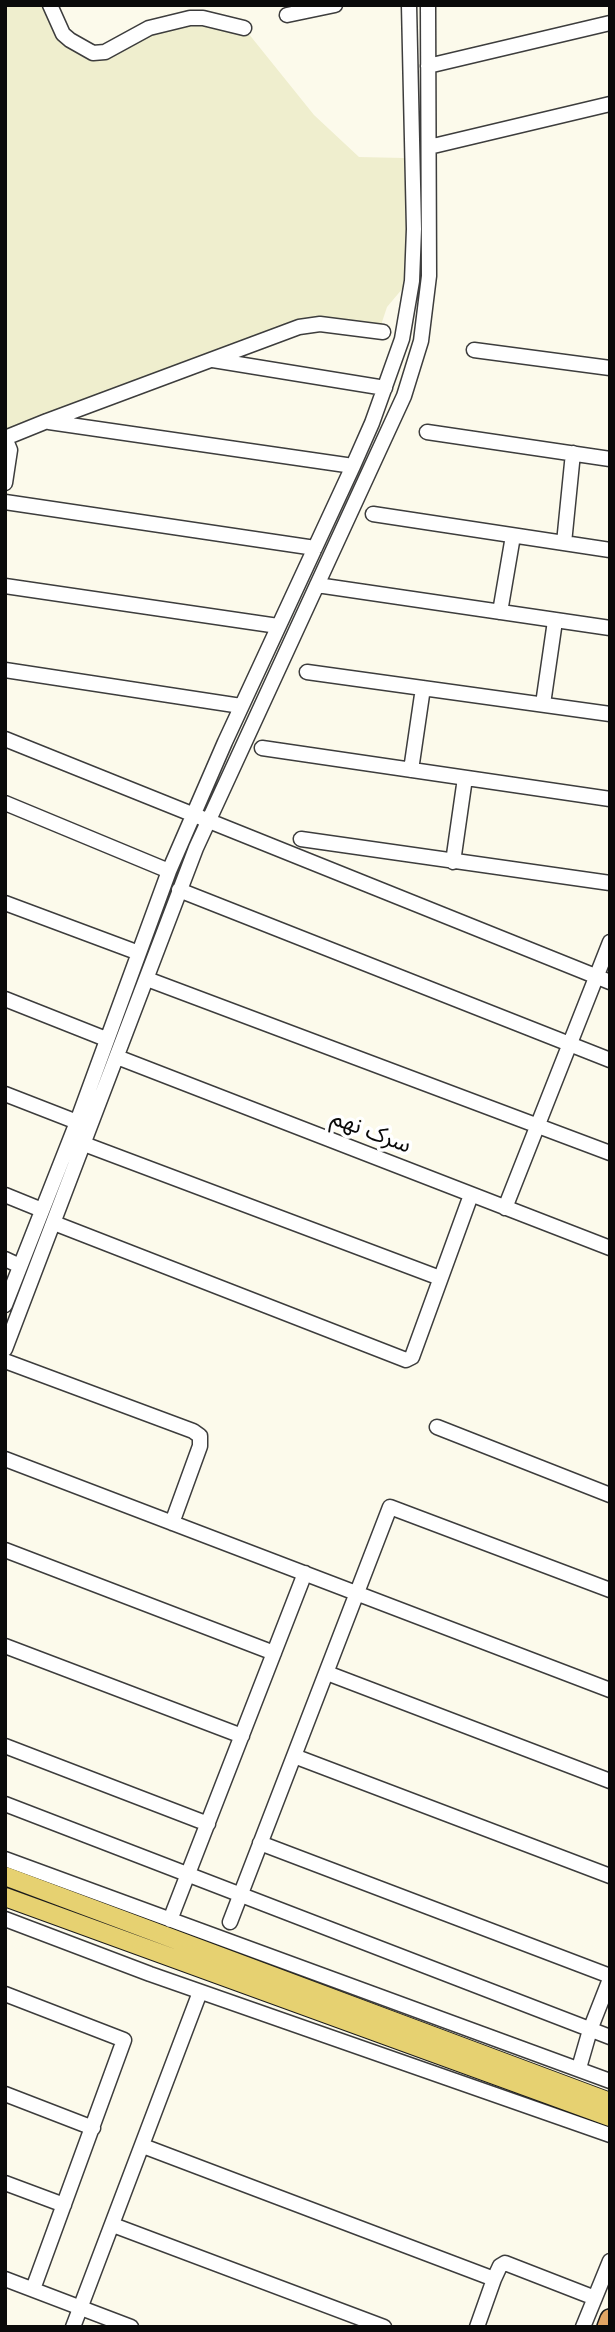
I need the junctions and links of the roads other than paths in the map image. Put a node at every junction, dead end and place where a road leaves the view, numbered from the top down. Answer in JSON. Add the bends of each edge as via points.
{"nodes":[{"id":1,"x":50,"y":5,"type":"edge"},
{"id":2,"x":335,"y":5,"type":"edge"},
{"id":3,"x":409,"y":5,"type":"edge"},
{"id":4,"x":428,"y":5,"type":"edge"},
{"id":5,"x":287,"y":15,"type":"dead end"},
{"id":6,"x":610,"y":23,"type":"edge"},
{"id":7,"x":244,"y":28,"type":"dead end"},
{"id":8,"x":428,"y":65,"type":"junction"},
{"id":9,"x":610,"y":104,"type":"edge"},
{"id":10,"x":429,"y":147,"type":"junction"},
{"id":11,"x":383,"y":332,"type":"dead end"},
{"id":12,"x":474,"y":350,"type":"dead end"},
{"id":13,"x":212,"y":359,"type":"junction"},
{"id":14,"x":610,"y":368,"type":"edge"},
{"id":15,"x":385,"y":388,"type":"junction"},
{"id":16,"x":47,"y":421,"type":"junction"},
{"id":17,"x":428,"y":432,"type":"dead end"},
{"id":18,"x":573,"y":453,"type":"junction"},
{"id":19,"x":610,"y":459,"type":"edge"},
{"id":20,"x":353,"y":466,"type":"junction"},
{"id":21,"x":5,"y":482,"type":"edge"},
{"id":22,"x":5,"y":502,"type":"edge"},
{"id":23,"x":373,"y":514,"type":"dead end"},
{"id":24,"x":513,"y":536,"type":"junction"},
{"id":25,"x":564,"y":543,"type":"junction"},
{"id":26,"x":315,"y":548,"type":"junction"},
{"id":27,"x":610,"y":550,"type":"edge"},
{"id":28,"x":317,"y":585,"type":"junction"},
{"id":29,"x":5,"y":586,"type":"edge"},
{"id":30,"x":500,"y":612,"type":"junction"},
{"id":31,"x":555,"y":621,"type":"junction"},
{"id":32,"x":278,"y":626,"type":"junction"},
{"id":33,"x":610,"y":628,"type":"edge"},
{"id":34,"x":5,"y":670,"type":"edge"},
{"id":35,"x":307,"y":672,"type":"dead end"},
{"id":36,"x":423,"y":688,"type":"junction"},
{"id":37,"x":543,"y":704,"type":"junction"},
{"id":38,"x":242,"y":706,"type":"junction"},
{"id":39,"x":610,"y":714,"type":"edge"},
{"id":40,"x":5,"y":739,"type":"edge"},
{"id":41,"x":261,"y":748,"type":"dead end"},
{"id":42,"x":411,"y":770,"type":"junction"},
{"id":43,"x":465,"y":778,"type":"junction"},
{"id":44,"x":610,"y":799,"type":"edge"},
{"id":45,"x":5,"y":803,"type":"edge"},
{"id":46,"x":193,"y":815,"type":"junction"},
{"id":47,"x":207,"y":821,"type":"junction"},
{"id":48,"x":301,"y":839,"type":"dead end"},
{"id":49,"x":453,"y":862,"type":"junction"},
{"id":50,"x":169,"y":871,"type":"junction"},
{"id":51,"x":610,"y":883,"type":"edge"},
{"id":52,"x":179,"y":890,"type":"junction"},
{"id":53,"x":5,"y":903,"type":"edge"},
{"id":54,"x":610,"y":942,"type":"edge"},
{"id":55,"x":139,"y":953,"type":"junction"},
{"id":56,"x":147,"y":979,"type":"junction"},
{"id":57,"x":603,"y":979,"type":"edge"},
{"id":58,"x":5,"y":999,"type":"edge"},
{"id":59,"x":106,"y":1039,"type":"junction"},
{"id":60,"x":570,"y":1044,"type":"junction"},
{"id":61,"x":117,"y":1057,"type":"junction"},
{"id":62,"x":610,"y":1060,"type":"edge"},
{"id":63,"x":5,"y":1094,"type":"edge"},
{"id":64,"x":77,"y":1122,"type":"junction"},
{"id":65,"x":538,"y":1126,"type":"junction"},
{"id":66,"x":84,"y":1144,"type":"junction"},
{"id":67,"x":610,"y":1153,"type":"edge"},
{"id":68,"x":5,"y":1195,"type":"edge"},
{"id":69,"x":471,"y":1195,"type":"junction"},
{"id":70,"x":505,"y":1208,"type":"junction"},
{"id":71,"x":42,"y":1210,"type":"junction"},
{"id":72,"x":54,"y":1223,"type":"junction"},
{"id":73,"x":610,"y":1248,"type":"edge"},
{"id":74,"x":5,"y":1259,"type":"edge"},
{"id":75,"x":20,"y":1266,"type":"junction"},
{"id":76,"x":440,"y":1278,"type":"junction"},
{"id":77,"x":5,"y":1305,"type":"edge"},
{"id":78,"x":9,"y":1328,"type":"edge"},
{"id":79,"x":5,"y":1349,"type":"edge"},
{"id":80,"x":5,"y":1361,"type":"edge"},
{"id":81,"x":437,"y":1427,"type":"dead end"},
{"id":82,"x":5,"y":1459,"type":"edge"},
{"id":83,"x":610,"y":1495,"type":"edge"},
{"id":84,"x":172,"y":1523,"type":"junction"},
{"id":85,"x":5,"y":1550,"type":"edge"},
{"id":86,"x":304,"y":1573,"type":"junction"},
{"id":87,"x":610,"y":1590,"type":"edge"},
{"id":88,"x":356,"y":1593,"type":"junction"},
{"id":89,"x":5,"y":1646,"type":"edge"},
{"id":90,"x":274,"y":1653,"type":"junction"},
{"id":91,"x":327,"y":1673,"type":"junction"},
{"id":92,"x":610,"y":1690,"type":"edge"},
{"id":93,"x":242,"y":1736,"type":"junction"},
{"id":94,"x":5,"y":1746,"type":"edge"},
{"id":95,"x":294,"y":1756,"type":"junction"},
{"id":96,"x":610,"y":1781,"type":"edge"},
{"id":97,"x":5,"y":1804,"type":"edge"},
{"id":98,"x":208,"y":1824,"type":"junction"},
{"id":99,"x":260,"y":1843,"type":"junction"},
{"id":100,"x":5,"y":1859,"type":"edge"},
{"id":101,"x":189,"y":1874,"type":"junction"},
{"id":102,"x":5,"y":1876,"type":"edge"},
{"id":103,"x":610,"y":1876,"type":"edge"},
{"id":104,"x":241,"y":1893,"type":"junction"},
{"id":105,"x":5,"y":1897,"type":"edge"},
{"id":106,"x":5,"y":1919,"type":"edge"},
{"id":107,"x":170,"y":1920,"type":"junction"},
{"id":108,"x":229,"y":1922,"type":"dead end"},
{"id":109,"x":610,"y":1978,"type":"edge"},
{"id":110,"x":200,"y":1992,"type":"junction"},
{"id":111,"x":5,"y":1994,"type":"edge"},
{"id":112,"x":590,"y":2030,"type":"junction"},
{"id":113,"x":610,"y":2037,"type":"edge"},
{"id":114,"x":579,"y":2068,"type":"junction"},
{"id":115,"x":610,"y":2081,"type":"edge"},
{"id":116,"x":5,"y":2094,"type":"edge"},
{"id":117,"x":610,"y":2102,"type":"edge"},
{"id":118,"x":610,"y":2117,"type":"edge"},
{"id":119,"x":93,"y":2128,"type":"junction"},
{"id":120,"x":610,"y":2135,"type":"edge"},
{"id":121,"x":143,"y":2146,"type":"junction"},
{"id":122,"x":5,"y":2183,"type":"edge"},
{"id":123,"x":64,"y":2206,"type":"junction"},
{"id":124,"x":113,"y":2225,"type":"junction"},
{"id":125,"x":610,"y":2261,"type":"edge"},
{"id":126,"x":5,"y":2279,"type":"edge"},
{"id":127,"x":494,"y":2279,"type":"junction"},
{"id":128,"x":33,"y":2289,"type":"junction"},
{"id":129,"x":595,"y":2298,"type":"junction"},
{"id":130,"x":80,"y":2308,"type":"junction"},
{"id":131,"x":610,"y":2319,"type":"edge"},
{"id":132,"x":73,"y":2327,"type":"edge"},
{"id":133,"x":131,"y":2327,"type":"edge"},
{"id":134,"x":383,"y":2327,"type":"edge"},
{"id":135,"x":477,"y":2327,"type":"edge"},
{"id":136,"x":583,"y":2327,"type":"edge"},
{"id":137,"x":607,"y":2327,"type":"edge"}],
"edges":[{"from":1,"to":7,"type":"street","via":[[63,34],[93,52],[104,52],[149,28],[190,18]]},
{"from":2,"to":5,"type":"street"},
{"from":3,"to":15,"type":"street","via":[[412,281],[402,339]]},
{"from":4,"to":8,"type":"street"},
{"from":6,"to":8,"type":"street"},
{"from":8,"to":10,"type":"street"},
{"from":9,"to":10,"type":"street"},
{"from":10,"to":28,"type":"street","via":[[429,276],[421,341],[404,396]]},
{"from":11,"to":13,"type":"street","via":[[320,324],[299,327]]},
{"from":12,"to":14,"type":"street"},
{"from":13,"to":15,"type":"street"},
{"from":13,"to":16,"type":"street"},
{"from":15,"to":20,"type":"street"},
{"from":16,"to":20,"type":"street"},
{"from":16,"to":21,"type":"street","via":[[5,438],[10,450]]},
{"from":17,"to":18,"type":"street"},
{"from":18,"to":19,"type":"street"},
{"from":18,"to":25,"type":"street"},
{"from":20,"to":26,"type":"street"},
{"from":22,"to":26,"type":"street"},
{"from":23,"to":24,"type":"street"},
{"from":24,"to":25,"type":"street"},
{"from":24,"to":30,"type":"street"},
{"from":25,"to":27,"type":"street"},
{"from":26,"to":32,"type":"street"},
{"from":28,"to":30,"type":"street"},
{"from":28,"to":47,"type":"street"},
{"from":29,"to":32,"type":"street"},
{"from":30,"to":31,"type":"street"},
{"from":31,"to":33,"type":"street"},
{"from":31,"to":37,"type":"street"},
{"from":32,"to":38,"type":"street"},
{"from":34,"to":38,"type":"street"},
{"from":35,"to":36,"type":"street"},
{"from":36,"to":37,"type":"street"},
{"from":36,"to":42,"type":"street"},
{"from":37,"to":39,"type":"street"},
{"from":38,"to":46,"type":"street"},
{"from":40,"to":46,"type":"street"},
{"from":41,"to":42,"type":"street"},
{"from":42,"to":43,"type":"street"},
{"from":43,"to":44,"type":"street"},
{"from":43,"to":49,"type":"street"},
{"from":45,"to":50,"type":"street"},
{"from":46,"to":47,"type":"street"},
{"from":46,"to":50,"type":"street"},
{"from":47,"to":52,"type":"street"},
{"from":47,"to":57,"type":"street"},
{"from":48,"to":49,"type":"street"},
{"from":49,"to":51,"type":"street"},
{"from":50,"to":55,"type":"street"},
{"from":52,"to":56,"type":"street"},
{"from":52,"to":60,"type":"street"},
{"from":53,"to":55,"type":"street"},
{"from":54,"to":57,"type":"street"},
{"from":55,"to":59,"type":"street"},
{"from":56,"to":61,"type":"street"},
{"from":56,"to":65,"type":"street"},
{"from":57,"to":60,"type":"street"},
{"from":58,"to":59,"type":"street"},
{"from":59,"to":64,"type":"street"},
{"from":60,"to":62,"type":"street"},
{"from":60,"to":65,"type":"street"},
{"from":61,"to":66,"type":"street"},
{"from":61,"to":69,"type":"street","name":"سرک نهم"},
{"from":63,"to":64,"type":"street"},
{"from":64,"to":71,"type":"street"},
{"from":65,"to":67,"type":"street"},
{"from":65,"to":70,"type":"street"},
{"from":66,"to":72,"type":"street"},
{"from":66,"to":76,"type":"street"},
{"from":68,"to":71,"type":"street"},
{"from":69,"to":70,"type":"street","name":"سرک نهم"},
{"from":69,"to":76,"type":"street"},
{"from":70,"to":73,"type":"street","name":"سرک نهم"},
{"from":71,"to":75,"type":"street"},
{"from":72,"to":76,"type":"street","via":[[406,1360],[412,1357]]},
{"from":72,"to":78,"type":"street"},
{"from":74,"to":75,"type":"street"},
{"from":75,"to":77,"type":"street"},
{"from":78,"to":79,"type":"street"},
{"from":80,"to":84,"type":"street","via":[[200,1436]]},
{"from":81,"to":83,"type":"street"},
{"from":82,"to":84,"type":"street"},
{"from":84,"to":86,"type":"street"},
{"from":85,"to":90,"type":"street"},
{"from":86,"to":88,"type":"street"},
{"from":86,"to":90,"type":"street"},
{"from":87,"to":88,"type":"street","via":[[392,1507]]},
{"from":88,"to":91,"type":"street"},
{"from":88,"to":92,"type":"street"},
{"from":89,"to":93,"type":"street"},
{"from":90,"to":93,"type":"street"},
{"from":91,"to":95,"type":"street"},
{"from":91,"to":96,"type":"street"},
{"from":93,"to":98,"type":"street"},
{"from":94,"to":98,"type":"street"},
{"from":95,"to":99,"type":"street"},
{"from":95,"to":103,"type":"street"},
{"from":97,"to":101,"type":"street"},
{"from":98,"to":101,"type":"street"},
{"from":99,"to":104,"type":"street"},
{"from":99,"to":109,"type":"street"},
{"from":100,"to":107,"type":"street"},
{"from":101,"to":104,"type":"street"},
{"from":101,"to":107,"type":"street"},
{"from":102,"to":117,"type":"main road"},
{"from":104,"to":108,"type":"street"},
{"from":104,"to":112,"type":"street"},
{"from":105,"to":118,"type":"main road"},
{"from":106,"to":110,"type":"street"},
{"from":107,"to":114,"type":"street"},
{"from":109,"to":112,"type":"street"},
{"from":110,"to":120,"type":"street"},
{"from":110,"to":121,"type":"street"},
{"from":111,"to":119,"type":"street","via":[[124,2040]]},
{"from":112,"to":113,"type":"street"},
{"from":112,"to":114,"type":"street"},
{"from":114,"to":115,"type":"street"},
{"from":116,"to":119,"type":"street"},
{"from":119,"to":123,"type":"street"},
{"from":121,"to":124,"type":"street"},
{"from":121,"to":127,"type":"street"},
{"from":122,"to":123,"type":"street"},
{"from":123,"to":128,"type":"street"},
{"from":124,"to":130,"type":"street"},
{"from":124,"to":134,"type":"street"},
{"from":125,"to":129,"type":"street"},
{"from":126,"to":128,"type":"street"},
{"from":127,"to":129,"type":"street","via":[[505,2263]]},
{"from":127,"to":135,"type":"street"},
{"from":128,"to":130,"type":"street"},
{"from":129,"to":136,"type":"street"},
{"from":130,"to":132,"type":"street"},
{"from":130,"to":133,"type":"street"},
{"from":131,"to":137,"type":"highway"}]}
